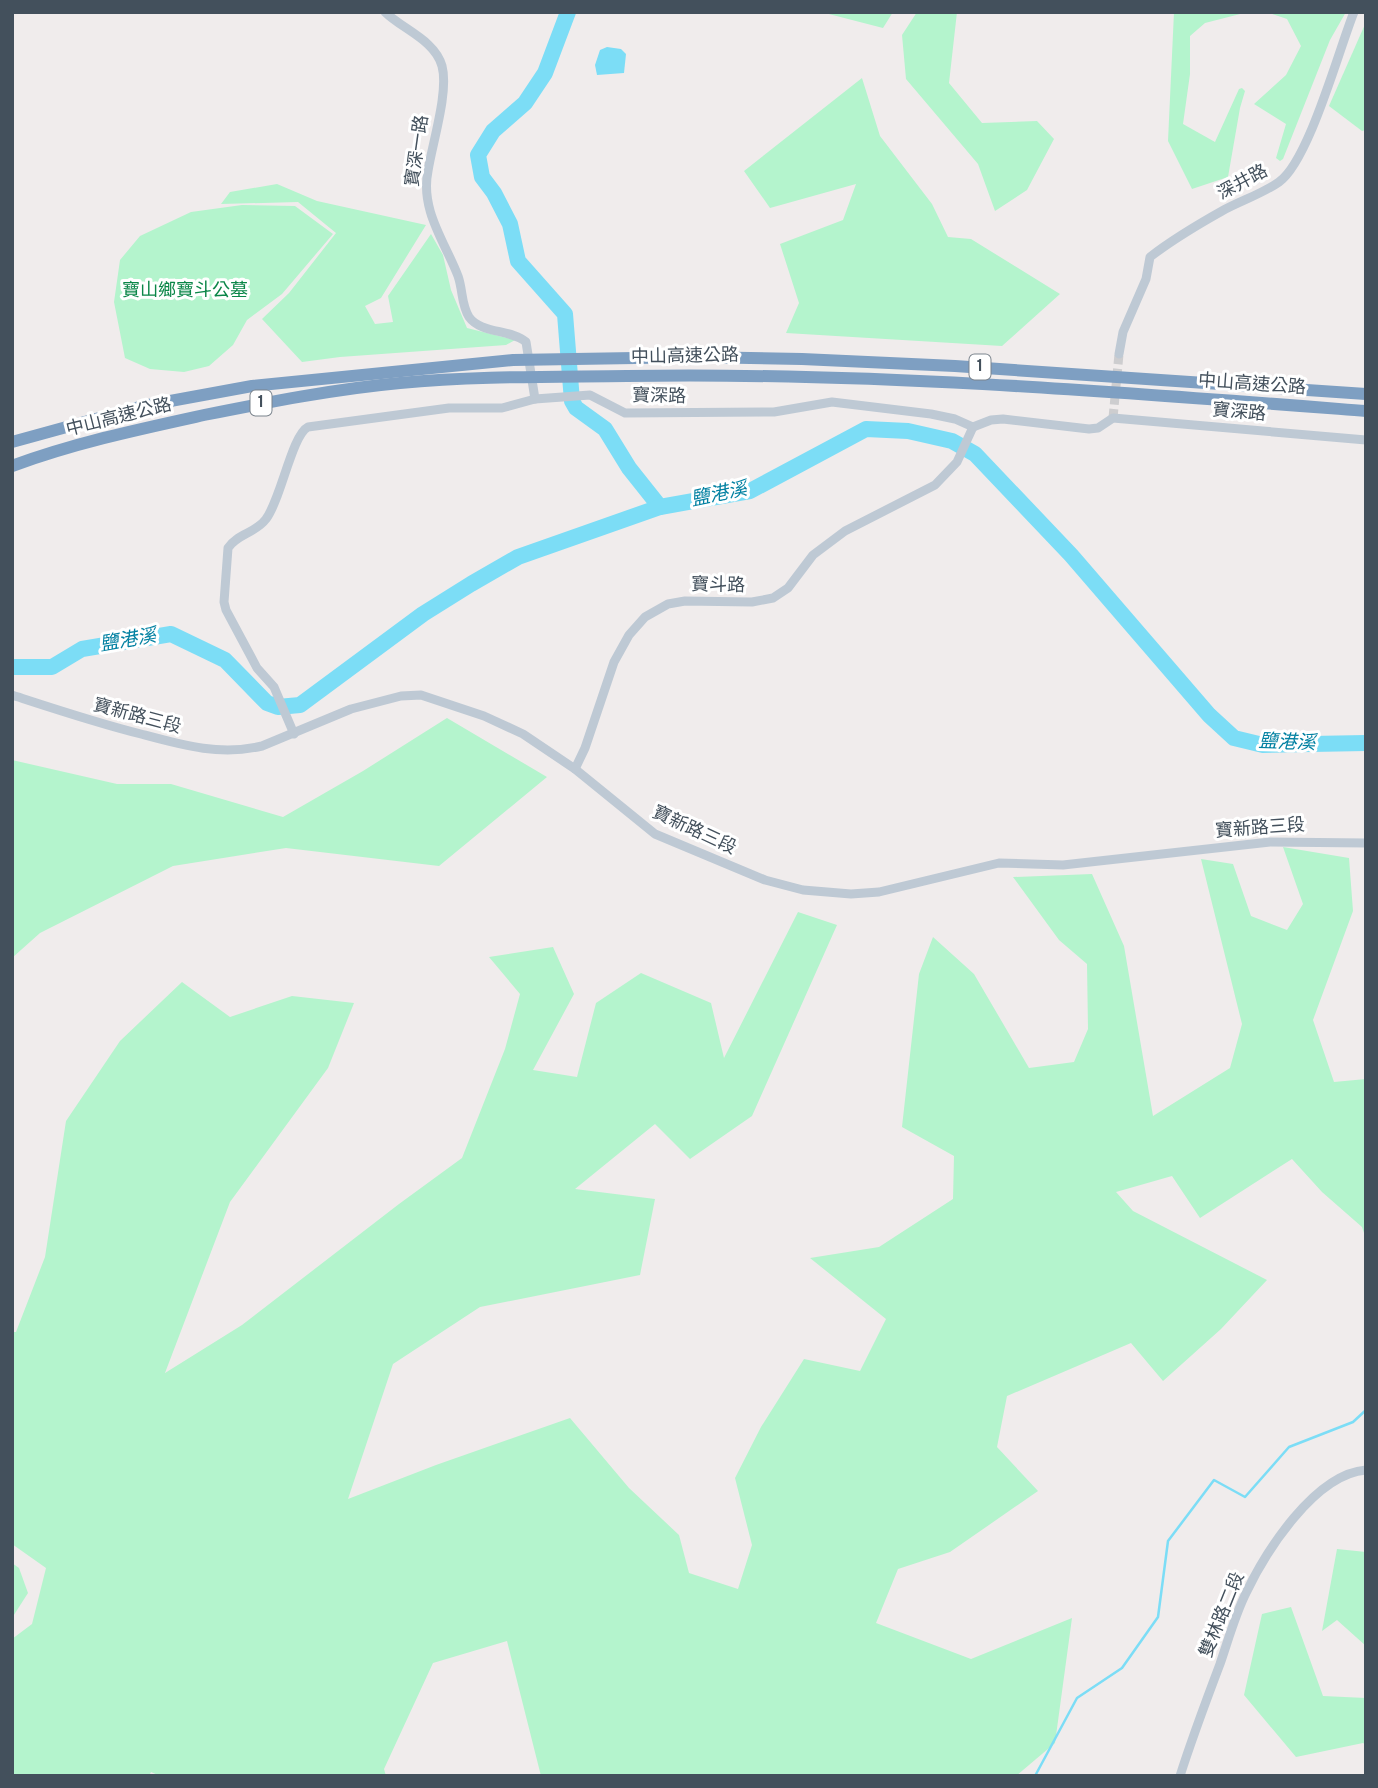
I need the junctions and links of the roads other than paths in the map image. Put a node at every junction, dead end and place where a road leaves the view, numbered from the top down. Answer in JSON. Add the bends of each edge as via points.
{"nodes":[{"id":1,"x":385,"y":12,"type":"edge"},
{"id":2,"x":1354,"y":12,"type":"edge"},
{"id":3,"x":1119,"y":354,"type":"tunnel mouth"},
{"id":4,"x":1366,"y":394,"type":"edge"},
{"id":5,"x":535,"y":399,"type":"junction"},
{"id":6,"x":1366,"y":411,"type":"edge"},
{"id":7,"x":973,"y":427,"type":"junction"},
{"id":8,"x":1366,"y":440,"type":"edge"},
{"id":9,"x":12,"y":442,"type":"edge"},
{"id":10,"x":12,"y":466,"type":"edge"},
{"id":11,"x":12,"y":695,"type":"edge"},
{"id":12,"x":294,"y":734,"type":"junction"},
{"id":13,"x":575,"y":769,"type":"junction"},
{"id":14,"x":1366,"y":843,"type":"edge"},
{"id":15,"x":1366,"y":1470,"type":"edge"},
{"id":16,"x":1180,"y":1776,"type":"edge"}],
"edges":[{"from":1,"to":5,"type":"street","name":"寶深一路","via":[[419,37],[442,67],[440,114],[427,173],[432,219],[471,319],[526,342]]},
{"from":2,"to":3,"type":"street","name":"深井路","via":[[1292,168],[1280,181],[1150,257]]},
{"from":4,"to":9,"type":"highway","name":"中山高速公路","number":"1","via":[[816,359],[513,360],[252,386],[143,406]]},
{"from":5,"to":7,"type":"street","name":"寶深路","via":[[590,395],[625,413],[774,412],[832,402],[916,411]]},
{"from":5,"to":12,"type":"street","name":"寶深路","via":[[502,408],[449,408],[332,422],[298,435],[268,517],[228,548],[224,602],[257,668],[274,687]]},
{"from":6,"to":10,"type":"highway","name":"中山高速公路","number":"1","via":[[1052,387],[743,374],[515,377],[400,383],[274,401],[158,425]]},
{"from":7,"to":8,"type":"street","name":"寶深路","via":[[998,419],[1089,429],[1113,418]]},
{"from":7,"to":13,"type":"street","name":"寶斗路","via":[[957,462],[935,485],[845,531],[813,555],[773,598],[685,601],[668,604],[645,617],[614,662]]},
{"from":11,"to":12,"type":"street","name":"寶新路三段","via":[[201,749],[249,749]]},
{"from":12,"to":13,"type":"street","name":"寶新路三段","via":[[351,709],[421,695],[505,724]]},
{"from":13,"to":14,"type":"street","name":"寶新路三段","via":[[655,834],[765,880],[822,892],[879,892],[999,863],[1063,865],[1270,842]]},
{"from":15,"to":16,"type":"street","name":"雙林路二段","via":[[1344,1475],[1325,1488],[1270,1551],[1241,1605]]}]}
